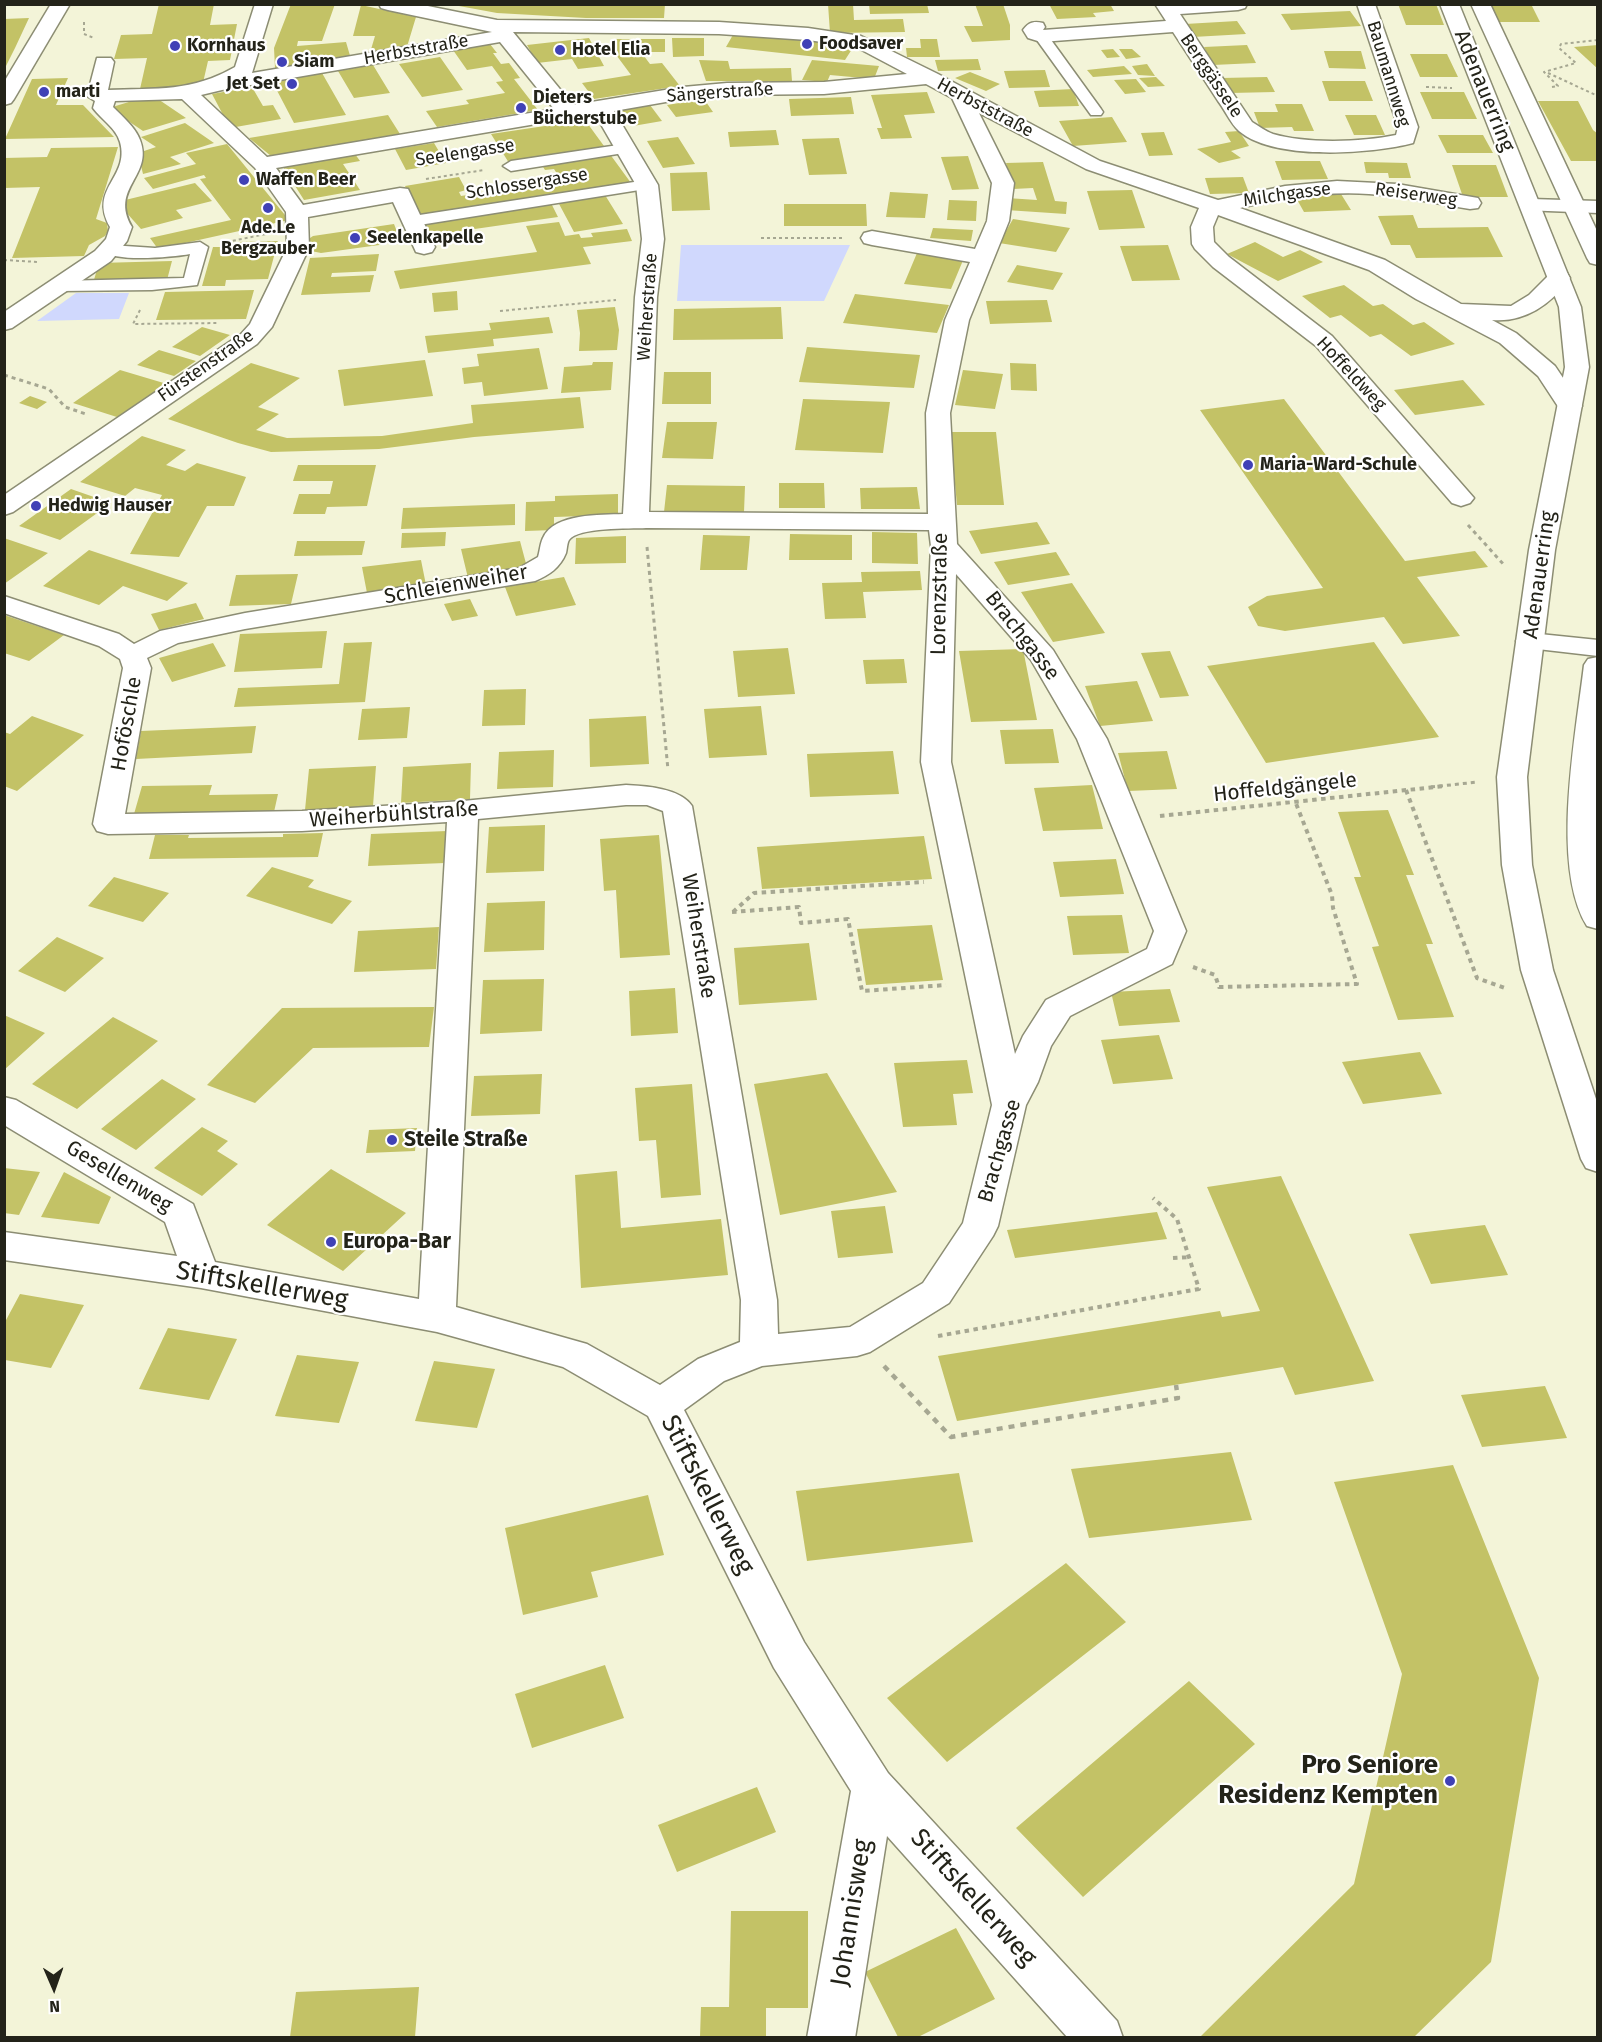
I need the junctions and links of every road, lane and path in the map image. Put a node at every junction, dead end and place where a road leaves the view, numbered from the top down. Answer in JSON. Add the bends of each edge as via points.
{"nodes":[{"id":1,"x":61,"y":4,"type":"edge"},
{"id":2,"x":264,"y":4,"type":"edge"},
{"id":3,"x":388,"y":4,"type":"edge"},
{"id":4,"x":1238,"y":4,"type":"edge"},
{"id":5,"x":1366,"y":4,"type":"edge"},
{"id":6,"x":1449,"y":4,"type":"edge"},
{"id":7,"x":1480,"y":4,"type":"edge"},
{"id":8,"x":1165,"y":7,"type":"edge"},
{"id":9,"x":1178,"y":26,"type":"junction"},
{"id":10,"x":501,"y":30,"type":"junction"},
{"id":11,"x":1038,"y":32,"type":"joint"},
{"id":12,"x":1598,"y":40,"type":"edge"},
{"id":13,"x":104,"y":62,"type":"dead end"},
{"id":14,"x":1538,"y":68,"type":"dead end"},
{"id":15,"x":1544,"y":72,"type":"junction"},
{"id":16,"x":931,"y":78,"type":"junction"},
{"id":17,"x":220,"y":84,"type":"junction"},
{"id":18,"x":1394,"y":86,"type":"junction"},
{"id":19,"x":1460,"y":88,"type":"dead end"},
{"id":20,"x":187,"y":93,"type":"junction"},
{"id":21,"x":106,"y":96,"type":"junction"},
{"id":22,"x":961,"y":96,"type":"junction"},
{"id":23,"x":1598,"y":96,"type":"edge"},
{"id":24,"x":4,"y":99,"type":"edge"},
{"id":25,"x":601,"y":106,"type":"junction"},
{"id":26,"x":567,"y":111,"type":"junction"},
{"id":27,"x":1096,"y":112,"type":"dead end"},
{"id":28,"x":1329,"y":144,"type":"junction"},
{"id":29,"x":625,"y":149,"type":"junction"},
{"id":30,"x":262,"y":164,"type":"junction"},
{"id":31,"x":511,"y":166,"type":"joint"},
{"id":32,"x":420,"y":180,"type":"dead end"},
{"id":33,"x":647,"y":185,"type":"junction"},
{"id":34,"x":1357,"y":187,"type":"junction"},
{"id":35,"x":1470,"y":203,"type":"dead end"},
{"id":36,"x":1531,"y":205,"type":"junction"},
{"id":37,"x":1214,"y":206,"type":"junction"},
{"id":38,"x":1574,"y":207,"type":"junction"},
{"id":39,"x":1598,"y":207,"type":"edge"},
{"id":40,"x":298,"y":219,"type":"junction"},
{"id":41,"x":413,"y":221,"type":"junction"},
{"id":42,"x":761,"y":238,"type":"dead end"},
{"id":43,"x":872,"y":238,"type":"joint"},
{"id":44,"x":200,"y":247,"type":"junction"},
{"id":45,"x":424,"y":247,"type":"dead end"},
{"id":46,"x":110,"y":250,"type":"junction"},
{"id":47,"x":982,"y":257,"type":"junction"},
{"id":48,"x":1598,"y":258,"type":"edge"},
{"id":49,"x":1559,"y":278,"type":"junction"},
{"id":50,"x":59,"y":286,"type":"junction"},
{"id":51,"x":646,"y":297,"type":"junction"},
{"id":52,"x":1448,"y":306,"type":"junction"},
{"id":53,"x":500,"y":311,"type":"dead end"},
{"id":54,"x":4,"y":323,"type":"edge"},
{"id":55,"x":188,"y":323,"type":"dead end"},
{"id":56,"x":145,"y":324,"type":"dead end"},
{"id":57,"x":4,"y":375,"type":"edge"},
{"id":58,"x":1570,"y":406,"type":"junction"},
{"id":59,"x":87,"y":414,"type":"dead end"},
{"id":60,"x":1461,"y":498,"type":"joint"},
{"id":61,"x":4,"y":507,"type":"edge"},
{"id":62,"x":641,"y":520,"type":"junction"},
{"id":63,"x":943,"y":534,"type":"junction"},
{"id":64,"x":1535,"y":601,"type":"junction"},
{"id":65,"x":4,"y":604,"type":"edge"},
{"id":66,"x":1530,"y":642,"type":"junction"},
{"id":67,"x":1598,"y":648,"type":"edge"},
{"id":68,"x":132,"y":655,"type":"junction"},
{"id":69,"x":1598,"y":665,"type":"edge"},
{"id":70,"x":1450,"y":786,"type":"dead end"},
{"id":71,"x":1406,"y":790,"type":"junction"},
{"id":72,"x":1295,"y":801,"type":"junction"},
{"id":73,"x":677,"y":806,"type":"junction"},
{"id":74,"x":463,"y":811,"type":"junction"},
{"id":75,"x":1123,"y":820,"type":"junction"},
{"id":76,"x":108,"y":824,"type":"joint"},
{"id":77,"x":961,"y":880,"type":"junction"},
{"id":78,"x":733,"y":912,"type":"junction"},
{"id":79,"x":695,"y":915,"type":"junction"},
{"id":80,"x":1598,"y":918,"type":"edge"},
{"id":81,"x":1161,"y":956,"type":"junction"},
{"id":82,"x":1477,"y":978,"type":"dead end"},
{"id":83,"x":983,"y":983,"type":"junction"},
{"id":84,"x":1009,"y":1105,"type":"junction"},
{"id":85,"x":4,"y":1108,"type":"edge"},
{"id":86,"x":1598,"y":1159,"type":"edge"},
{"id":87,"x":1153,"y":1198,"type":"dead end"},
{"id":88,"x":4,"y":1246,"type":"edge"},
{"id":89,"x":1189,"y":1257,"type":"junction"},
{"id":90,"x":1173,"y":1258,"type":"dead end"},
{"id":91,"x":201,"y":1274,"type":"junction"},
{"id":92,"x":436,"y":1317,"type":"junction"},
{"id":93,"x":936,"y":1336,"type":"dead end"},
{"id":94,"x":857,"y":1341,"type":"junction"},
{"id":95,"x":759,"y":1352,"type":"junction"},
{"id":96,"x":1176,"y":1385,"type":"dead end"},
{"id":97,"x":662,"y":1405,"type":"junction"},
{"id":98,"x":873,"y":1788,"type":"junction"},
{"id":99,"x":831,"y":2037,"type":"edge"},
{"id":100,"x":1100,"y":2037,"type":"edge"}],
"edges":[{"from":1,"to":24,"type":"street"},
{"from":2,"to":17,"type":"street","via":[[244,70]]},
{"from":3,"to":10,"type":"street"},
{"from":4,"to":8,"type":"street"},
{"from":5,"to":18,"type":"street","name":"Baumannweg"},
{"from":6,"to":36,"type":"street","name":"Adenauerring"},
{"from":7,"to":38,"type":"street","name":"Adenauerring"},
{"from":8,"to":9,"type":"street","name":"Berggässele"},
{"from":9,"to":11,"type":"street"},
{"from":9,"to":28,"type":"street","name":"Berggässele","via":[[1245,126],[1263,137],[1283,142]]},
{"from":10,"to":16,"type":"street","name":"Herbststraße","via":[[724,20],[861,42]]},
{"from":10,"to":17,"type":"street","name":"Herbststraße"},
{"from":10,"to":26,"type":"street"},
{"from":11,"to":27,"type":"lane"},
{"from":12,"to":15,"type":"path","via":[[1561,44],[1559,48],[1576,63]]},
{"from":13,"to":21,"type":"street","via":[[97,96]]},
{"from":14,"to":15,"type":"path"},
{"from":15,"to":23,"type":"path"},
{"from":16,"to":22,"type":"street","name":"Herbststraße"},
{"from":16,"to":25,"type":"street","name":"Sängerstraße","via":[[824,88],[727,89]]},
{"from":17,"to":20,"type":"street"},
{"from":18,"to":19,"type":"path"},
{"from":18,"to":28,"type":"street","name":"Baumannweg","via":[[1408,127],[1406,139],[1386,144]]},
{"from":20,"to":21,"type":"street"},
{"from":20,"to":30,"type":"street"},
{"from":21,"to":46,"type":"street","via":[[104,108],[129,140],[132,163],[111,204],[112,216],[121,227]]},
{"from":22,"to":37,"type":"street","name":"Herbststraße","via":[[1093,165]]},
{"from":22,"to":47,"type":"street","name":"Lorenzstraße","via":[[1003,183],[998,221]]},
{"from":25,"to":26,"type":"street","name":"Sängerstraße"},
{"from":25,"to":29,"type":"street","name":"Weiherstraße"},
{"from":26,"to":30,"type":"street","name":"Sängerstraße"},
{"from":28,"to":34,"type":"street","name":"Reiserweg"},
{"from":29,"to":31,"type":"lane","name":"Seelengasse"},
{"from":29,"to":33,"type":"street","name":"Weiherstraße"},
{"from":30,"to":40,"type":"street"},
{"from":31,"to":32,"type":"path","name":"Seelengasse"},
{"from":33,"to":41,"type":"lane","name":"Schlossergasse"},
{"from":33,"to":51,"type":"street","name":"Weiherstraße","via":[[653,239]]},
{"from":34,"to":35,"type":"street","name":"Reiserweg"},
{"from":34,"to":37,"type":"street","name":"Milchgasse","via":[[1284,191]]},
{"from":36,"to":38,"type":"street"},
{"from":36,"to":49,"type":"street","name":"Adenauerring"},
{"from":37,"to":52,"type":"street","name":"Herbststraße","via":[[1377,265]]},
{"from":37,"to":60,"type":"street","name":"Hoffeldweg","via":[[1202,227],[1203,244],[1324,341]]},
{"from":38,"to":39,"type":"street"},
{"from":38,"to":48,"type":"street","name":"Adenauerring"},
{"from":40,"to":41,"type":"street","via":[[400,194]]},
{"from":40,"to":44,"type":"path"},
{"from":40,"to":61,"type":"street","name":"Fürstenstraße","via":[[298,248],[260,327],[249,339]]},
{"from":41,"to":45,"type":"street"},
{"from":42,"to":43,"type":"path"},
{"from":43,"to":47,"type":"street"},
{"from":44,"to":46,"type":"lane","via":[[174,253]]},
{"from":44,"to":50,"type":"lane","via":[[191,282]]},
{"from":46,"to":50,"type":"street"},
{"from":47,"to":63,"type":"street","name":"Lorenzstraße","via":[[957,320],[938,413]]},
{"from":49,"to":52,"type":"street","name":"Herbststraße","via":[[1527,309],[1484,313]]},
{"from":49,"to":58,"type":"street","name":"Adenauerring","via":[[1570,307],[1577,367]]},
{"from":50,"to":54,"type":"street"},
{"from":51,"to":53,"type":"path"},
{"from":51,"to":62,"type":"street","name":"Weiherstraße"},
{"from":52,"to":58,"type":"street","name":"Herbststraße","via":[[1508,338],[1547,371]]},
{"from":55,"to":56,"type":"path"},
{"from":57,"to":59,"type":"path","via":[[49,389],[65,407]]},
{"from":58,"to":64,"type":"street","name":"Adenauerring"},
{"from":60,"to":64,"type":"path","via":[[1455,510]]},
{"from":62,"to":63,"type":"street","name":"Schleienweiher"},
{"from":62,"to":68,"type":"street","name":"Schleienweiher","via":[[580,524],[565,530],[556,538],[552,557],[543,567],[526,575],[245,621],[170,637]]},
{"from":62,"to":73,"type":"path","via":[[669,782]]},
{"from":63,"to":75,"type":"street","name":"Brachgasse","via":[[976,579],[1043,656],[1092,738]]},
{"from":63,"to":77,"type":"street","name":"Lorenzstraße","via":[[936,762]]},
{"from":64,"to":66,"type":"street","name":"Adenauerring"},
{"from":65,"to":68,"type":"street","name":"Hoföschle","via":[[109,640]]},
{"from":66,"to":67,"type":"street"},
{"from":66,"to":86,"type":"street","name":"Adenauerring","via":[[1512,777],[1517,865],[1537,970]]},
{"from":68,"to":76,"type":"street","name":"Hoföschle","via":[[137,668]]},
{"from":69,"to":80,"type":"street","via":[[1584,785],[1584,870]]},
{"from":70,"to":71,"type":"path","name":"Hoffeldgängele"},
{"from":71,"to":72,"type":"path","name":"Hoffeldgängele"},
{"from":71,"to":82,"type":"path"},
{"from":72,"to":75,"type":"path","name":"Hoffeldgängele"},
{"from":72,"to":81,"type":"path","via":[[1332,895],[1357,984],[1219,987],[1215,975]]},
{"from":73,"to":74,"type":"street","name":"Weiherbühlstraße","via":[[650,796],[626,795]]},
{"from":73,"to":79,"type":"street","name":"Weiherstraße"},
{"from":74,"to":76,"type":"street","name":"Weiherbühlstraße","via":[[302,821]]},
{"from":74,"to":92,"type":"street"},
{"from":75,"to":81,"type":"street","name":"Brachgasse","via":[[1170,931]]},
{"from":77,"to":78,"type":"path","via":[[754,893]]},
{"from":77,"to":83,"type":"street","name":"Lorenzstraße"},
{"from":78,"to":79,"type":"path"},
{"from":78,"to":83,"type":"path","via":[[799,908],[801,923],[848,919],[862,991]]},
{"from":79,"to":95,"type":"street","name":"Weiherstraße","via":[[759,1299]]},
{"from":81,"to":84,"type":"street","name":"Brachgasse","via":[[1058,1008],[1035,1044]]},
{"from":83,"to":84,"type":"street","name":"Lorenzstraße"},
{"from":84,"to":94,"type":"street","name":"Brachgasse","via":[[980,1226],[936,1293]]},
{"from":85,"to":91,"type":"street","name":"Gesellenweg","via":[[180,1214]]},
{"from":87,"to":89,"type":"path","via":[[1177,1219]]},
{"from":88,"to":91,"type":"street","name":"Stiftskellerweg"},
{"from":89,"to":90,"type":"path"},
{"from":89,"to":93,"type":"path","via":[[1199,1288]]},
{"from":91,"to":92,"type":"street","name":"Stiftskellerweg"},
{"from":92,"to":97,"type":"street","name":"Stiftskellerweg","via":[[574,1355]]},
{"from":94,"to":95,"type":"street","name":"Brachgasse"},
{"from":94,"to":96,"type":"path","via":[[951,1437],[1178,1398]]},
{"from":95,"to":97,"type":"street","name":"Brachgasse","via":[[711,1370]]},
{"from":97,"to":98,"type":"street","name":"Stiftskellerweg","via":[[789,1655]]},
{"from":98,"to":99,"type":"street","name":"Johannisweg"},
{"from":98,"to":100,"type":"street","name":"Stiftskellerweg"}]}
